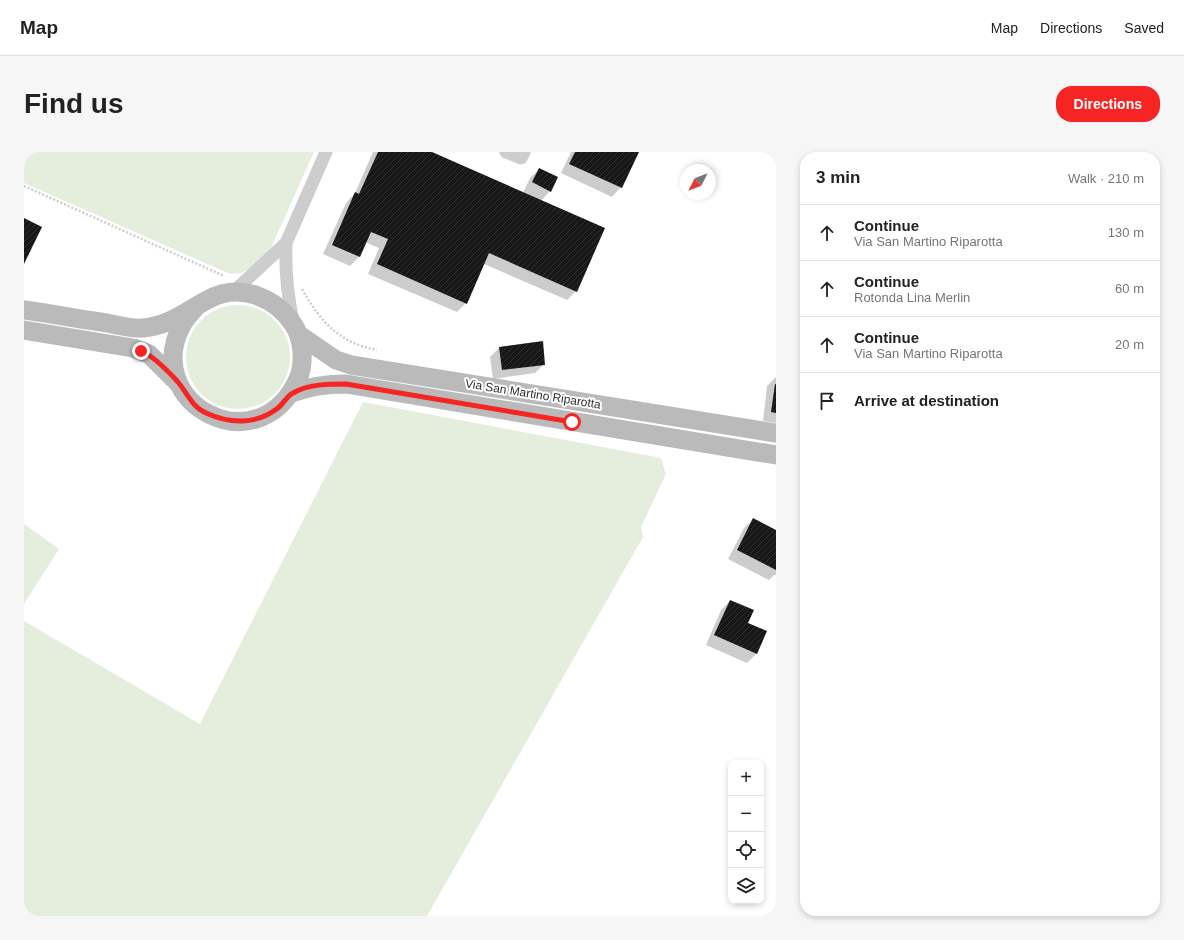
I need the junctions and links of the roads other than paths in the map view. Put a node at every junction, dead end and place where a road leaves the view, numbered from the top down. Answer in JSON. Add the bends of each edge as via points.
{"nodes":[{"id":1,"x":326,"y":152,"type":"edge"},
{"id":2,"x":506,"y":152,"type":"edge"},
{"id":3,"x":524,"y":152,"type":"edge"},
{"id":4,"x":286,"y":243,"type":"junction"},
{"id":5,"x":232,"y":284,"type":"junction"},
{"id":6,"x":195,"y":308,"type":"junction"},
{"id":7,"x":24,"y":310,"type":"edge"},
{"id":8,"x":296,"y":329,"type":"junction"},
{"id":9,"x":24,"y":330,"type":"edge"},
{"id":10,"x":178,"y":382,"type":"junction"},
{"id":11,"x":292,"y":393,"type":"junction"},
{"id":12,"x":776,"y":433,"type":"edge"},
{"id":13,"x":776,"y":455,"type":"edge"}],
"edges":[{"from":1,"to":4,"type":"street"},
{"from":2,"to":3,"type":"street","via":[[521,158]]},
{"from":4,"to":5,"type":"street"},
{"from":4,"to":8,"type":"street","via":[[287,296]]},
{"from":5,"to":6,"type":"street"},
{"from":5,"to":8,"type":"street","via":[[282,310]]},
{"from":6,"to":7,"type":"street","via":[[165,324],[141,328]]},
{"from":6,"to":10,"type":"street","via":[[182,324],[174,343],[173,363]]},
{"from":8,"to":11,"type":"street","via":[[302,354],[300,375]]},
{"from":8,"to":12,"type":"street","name":"Via San Martino Riparotta","via":[[336,360],[351,365]]},
{"from":9,"to":10,"type":"street","via":[[133,348],[149,354]]},
{"from":10,"to":11,"type":"street","via":[[188,399],[204,412],[222,420],[242,422],[261,418],[278,408]]},
{"from":11,"to":13,"type":"street","name":"Via San Martino Riparotta","via":[[304,388],[346,384]]}]}
